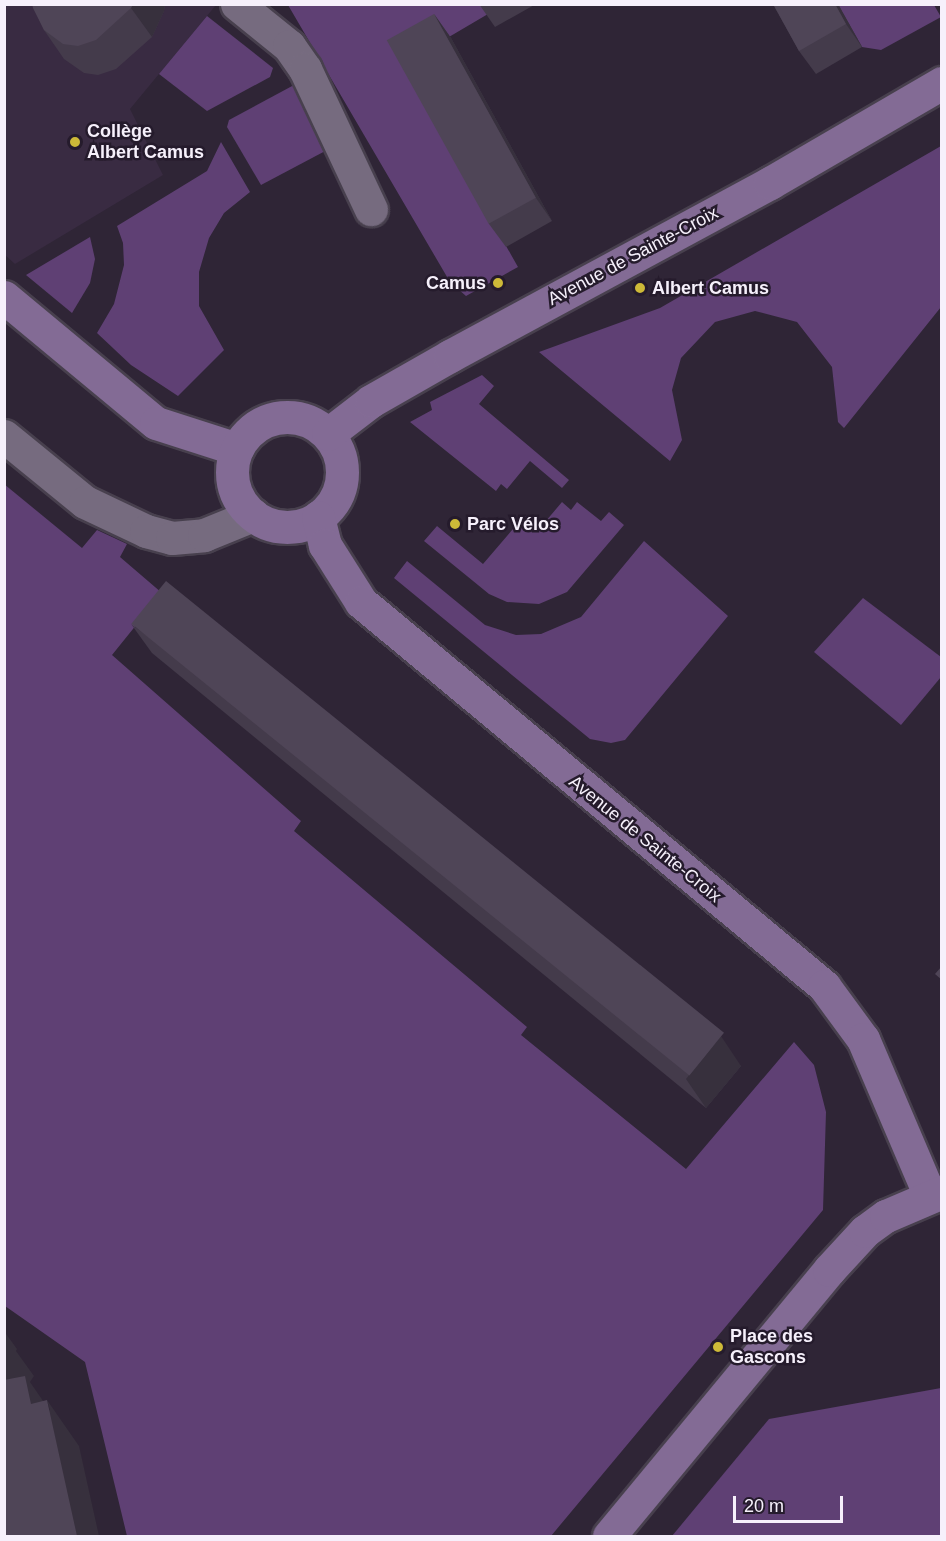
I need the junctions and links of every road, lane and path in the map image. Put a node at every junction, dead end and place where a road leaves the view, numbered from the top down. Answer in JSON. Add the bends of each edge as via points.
{"nodes":[{"id":1,"x":237,"y":4,"type":"edge"},
{"id":2,"x":942,"y":83,"type":"edge"},
{"id":3,"x":371,"y":209,"type":"dead end"},
{"id":4,"x":4,"y":297,"type":"edge"},
{"id":5,"x":328,"y":434,"type":"junction"},
{"id":6,"x":4,"y":436,"type":"edge"},
{"id":7,"x":237,"y":449,"type":"junction"},
{"id":8,"x":253,"y":515,"type":"junction"},
{"id":9,"x":318,"y":518,"type":"junction"},
{"id":10,"x":935,"y":1193,"type":"edge"},
{"id":11,"x":609,"y":1536,"type":"edge"}],
"edges":[{"from":1,"to":3,"type":"street","via":[[289,46],[305,69]]},
{"from":2,"to":5,"type":"street","name":"Avenue de Sainte-Croix","via":[[770,183],[371,401]]},
{"from":4,"to":7,"type":"street","via":[[156,423]]},
{"from":5,"to":7,"type":"street","via":[[301,418],[278,417],[250,430]]},
{"from":5,"to":9,"type":"street","via":[[343,468],[341,487],[333,504]]},
{"from":6,"to":8,"type":"street","via":[[85,502],[146,531],[172,538],[204,535]]},
{"from":7,"to":8,"type":"street","via":[[231,466],[233,485],[240,501]]},
{"from":8,"to":9,"type":"street","via":[[285,527]]},
{"from":9,"to":10,"type":"street","name":"Avenue de Sainte-Croix","via":[[325,545],[361,602],[824,986],[863,1039]]},
{"from":10,"to":11,"type":"street","via":[[865,1231]]}]}
